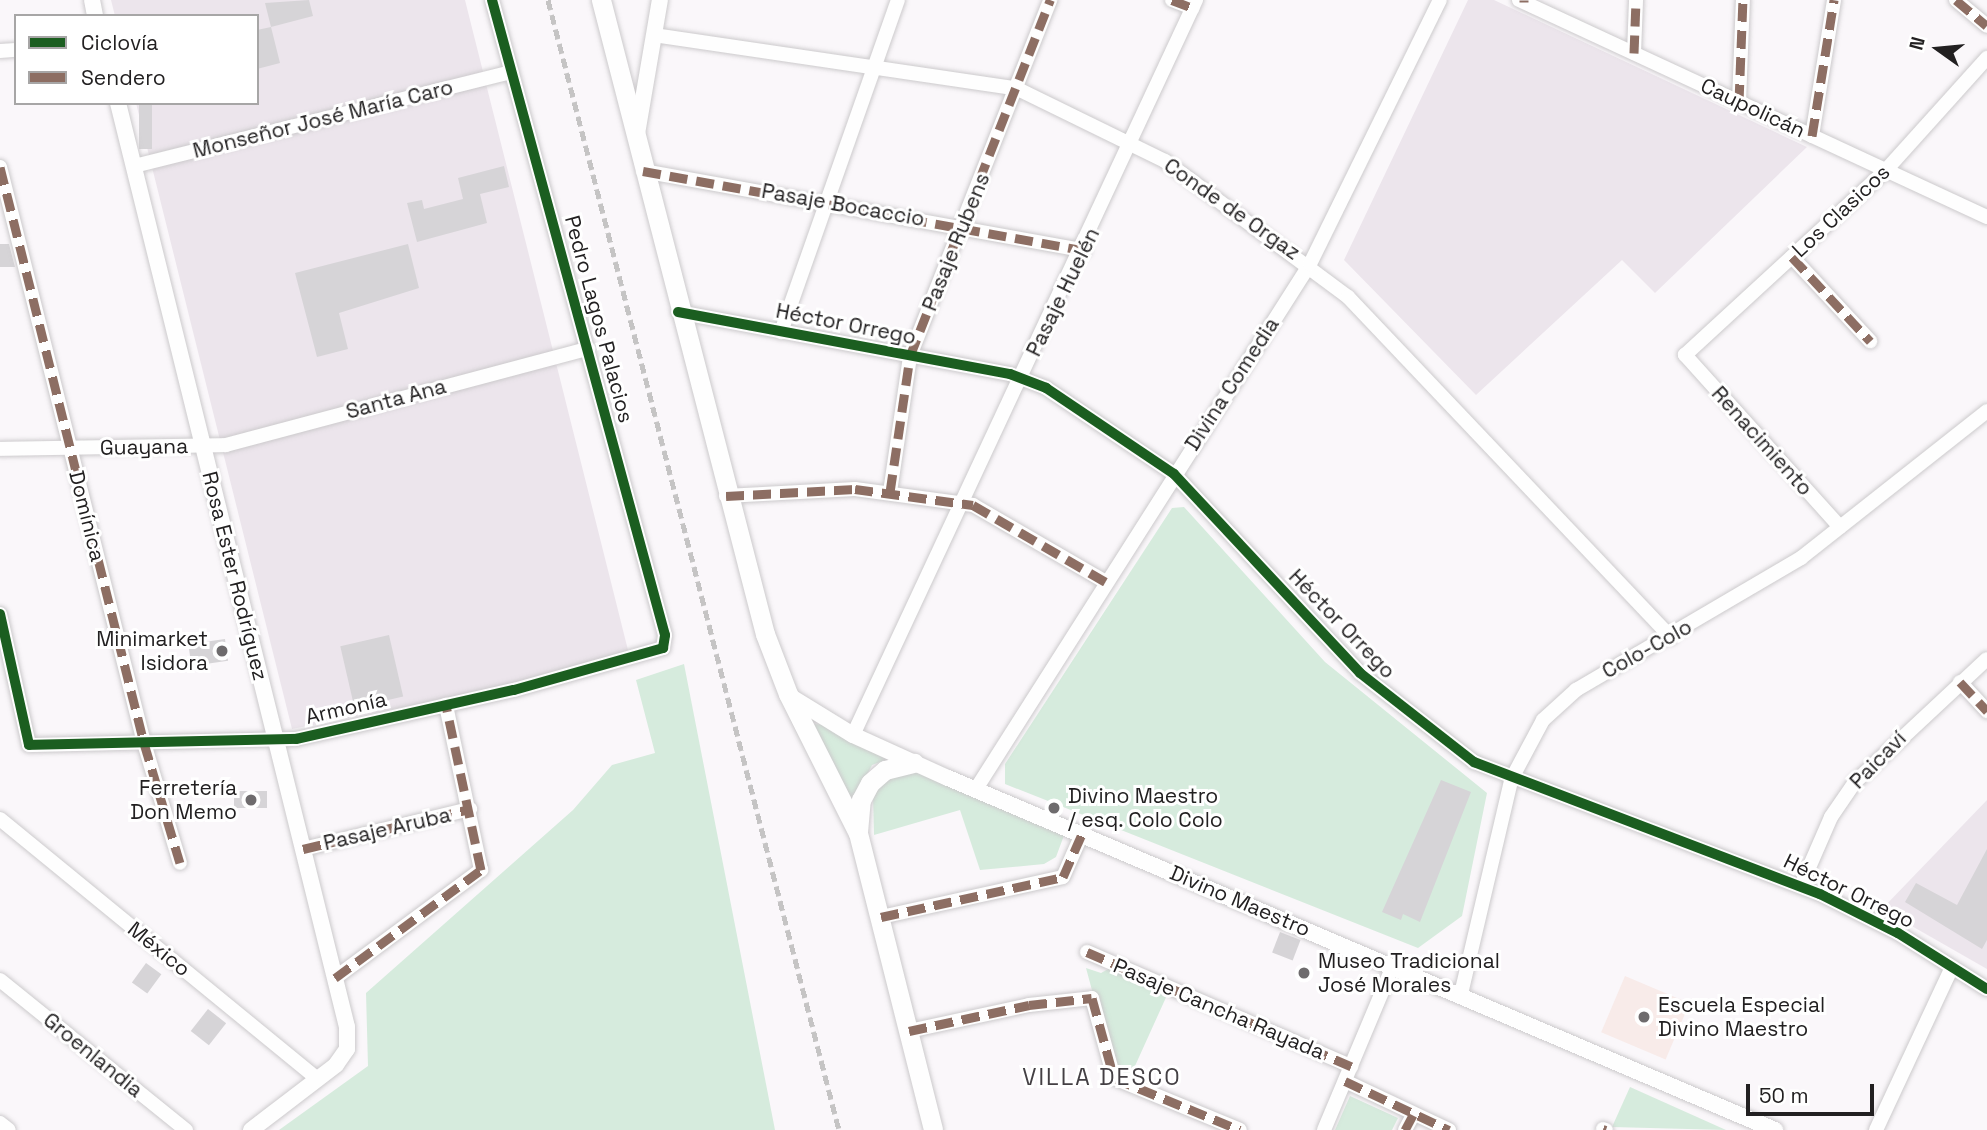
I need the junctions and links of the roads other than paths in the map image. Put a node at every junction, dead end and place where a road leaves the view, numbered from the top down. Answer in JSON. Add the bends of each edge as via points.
{"nodes":[{"id":1,"x":492,"y":0,"type":"edge"},
{"id":2,"x":601,"y":0,"type":"edge"},
{"id":3,"x":660,"y":0,"type":"edge"},
{"id":4,"x":898,"y":0,"type":"edge"},
{"id":5,"x":1050,"y":0,"type":"edge"},
{"id":6,"x":1172,"y":0,"type":"edge"},
{"id":7,"x":1440,"y":0,"type":"edge"},
{"id":8,"x":1636,"y":0,"type":"edge"},
{"id":9,"x":1743,"y":0,"type":"edge"},
{"id":10,"x":1834,"y":0,"type":"edge"},
{"id":11,"x":1956,"y":0,"type":"edge"},
{"id":12,"x":1522,"y":1,"type":"edge"},
{"id":13,"x":1194,"y":4,"type":"edge"},
{"id":14,"x":1987,"y":26,"type":"edge"},
{"id":15,"x":654,"y":34,"type":"junction"},
{"id":16,"x":1634,"y":53,"type":"junction"},
{"id":17,"x":1987,"y":58,"type":"edge"},
{"id":18,"x":873,"y":67,"type":"junction"},
{"id":19,"x":511,"y":72,"type":"junction"},
{"id":20,"x":1018,"y":89,"type":"junction"},
{"id":21,"x":1739,"y":102,"type":"junction"},
{"id":22,"x":119,"y":105,"type":"edge"},
{"id":23,"x":1812,"y":136,"type":"junction"},
{"id":24,"x":636,"y":143,"type":"junction"},
{"id":25,"x":1134,"y":143,"type":"junction"},
{"id":26,"x":134,"y":166,"type":"junction"},
{"id":27,"x":0,"y":167,"type":"edge"},
{"id":28,"x":1886,"y":170,"type":"junction"},
{"id":29,"x":643,"y":171,"type":"junction"},
{"id":30,"x":826,"y":202,"type":"junction"},
{"id":31,"x":1987,"y":217,"type":"edge"},
{"id":32,"x":962,"y":225,"type":"junction"},
{"id":33,"x":1084,"y":250,"type":"junction"},
{"id":34,"x":1792,"y":257,"type":"junction"},
{"id":35,"x":1310,"y":264,"type":"junction"},
{"id":36,"x":678,"y":312,"type":"junction"},
{"id":37,"x":781,"y":332,"type":"junction"},
{"id":38,"x":1870,"y":341,"type":"dead end"},
{"id":39,"x":588,"y":349,"type":"junction"},
{"id":40,"x":1685,"y":355,"type":"joint"},
{"id":41,"x":910,"y":356,"type":"junction"},
{"id":42,"x":1022,"y":377,"type":"junction"},
{"id":43,"x":1987,"y":411,"type":"edge"},
{"id":44,"x":203,"y":447,"type":"junction"},
{"id":45,"x":70,"y":448,"type":"junction"},
{"id":46,"x":0,"y":449,"type":"edge"},
{"id":47,"x":1174,"y":474,"type":"junction"},
{"id":48,"x":890,"y":492,"type":"junction"},
{"id":49,"x":726,"y":496,"type":"junction"},
{"id":50,"x":962,"y":503,"type":"junction"},
{"id":51,"x":1840,"y":527,"type":"junction"},
{"id":52,"x":1106,"y":582,"type":"junction"},
{"id":53,"x":0,"y":614,"type":"edge"},
{"id":54,"x":1671,"y":636,"type":"junction"},
{"id":55,"x":663,"y":648,"type":"joint"},
{"id":56,"x":1987,"y":659,"type":"edge"},
{"id":57,"x":1960,"y":682,"type":"junction"},
{"id":58,"x":788,"y":694,"type":"junction"},
{"id":59,"x":446,"y":705,"type":"junction"},
{"id":60,"x":1987,"y":711,"type":"edge"},
{"id":61,"x":853,"y":734,"type":"junction"},
{"id":62,"x":276,"y":741,"type":"junction"},
{"id":63,"x":144,"y":743,"type":"junction"},
{"id":64,"x":914,"y":763,"type":"junction"},
{"id":65,"x":1511,"y":780,"type":"junction"},
{"id":66,"x":976,"y":789,"type":"junction"},
{"id":67,"x":470,"y":809,"type":"junction"},
{"id":68,"x":0,"y":819,"type":"edge"},
{"id":69,"x":858,"y":833,"type":"junction"},
{"id":70,"x":1082,"y":834,"type":"junction"},
{"id":71,"x":303,"y":849,"type":"junction"},
{"id":72,"x":180,"y":863,"type":"dead end"},
{"id":73,"x":1801,"y":886,"type":"junction"},
{"id":74,"x":881,"y":917,"type":"junction"},
{"id":75,"x":1087,"y":952,"type":"dead end"},
{"id":76,"x":1393,"y":965,"type":"junction"},
{"id":77,"x":1951,"y":969,"type":"junction"},
{"id":78,"x":335,"y":978,"type":"junction"},
{"id":79,"x":0,"y":980,"type":"edge"},
{"id":80,"x":1987,"y":989,"type":"edge"},
{"id":81,"x":1461,"y":994,"type":"junction"},
{"id":82,"x":908,"y":1031,"type":"junction"},
{"id":83,"x":1351,"y":1066,"type":"junction"},
{"id":84,"x":318,"y":1079,"type":"junction"},
{"id":85,"x":1345,"y":1082,"type":"junction"},
{"id":86,"x":1413,"y":1115,"type":"junction"},
{"id":87,"x":0,"y":1123,"type":"edge"},
{"id":88,"x":9,"y":1130,"type":"edge"},
{"id":89,"x":186,"y":1130,"type":"edge"},
{"id":90,"x":251,"y":1130,"type":"edge"},
{"id":91,"x":933,"y":1130,"type":"edge"},
{"id":92,"x":1240,"y":1130,"type":"edge"},
{"id":93,"x":1324,"y":1130,"type":"edge"},
{"id":94,"x":1405,"y":1130,"type":"edge"},
{"id":95,"x":1449,"y":1130,"type":"edge"},
{"id":96,"x":1775,"y":1130,"type":"edge"},
{"id":97,"x":1876,"y":1130,"type":"edge"}],
"edges":[{"from":1,"to":19,"type":"street","name":"Pedro Lagos Palacios"},
{"from":2,"to":24,"type":"main road"},
{"from":3,"to":15,"type":"street"},
{"from":4,"to":18,"type":"street"},
{"from":5,"to":20,"type":"street","name":"Pasaje Rubens"},
{"from":6,"to":13,"type":"street"},
{"from":7,"to":35,"type":"street","name":"Divina Comedia"},
{"from":8,"to":16,"type":"street"},
{"from":9,"to":21,"type":"street"},
{"from":10,"to":23,"type":"street"},
{"from":11,"to":14,"type":"street"},
{"from":12,"to":16,"type":"street","name":"Caupolicán"},
{"from":13,"to":25,"type":"street","name":"Pasaje Huelén"},
{"from":15,"to":18,"type":"street","name":"Conde de Orgaz"},
{"from":15,"to":24,"type":"street"},
{"from":16,"to":21,"type":"street","name":"Caupolicán"},
{"from":17,"to":28,"type":"street","name":"Los Clasicos"},
{"from":18,"to":20,"type":"street","name":"Conde de Orgaz"},
{"from":18,"to":30,"type":"street"},
{"from":19,"to":26,"type":"street","name":"Monseñor José María Caro"},
{"from":19,"to":39,"type":"street","name":"Pedro Lagos Palacios"},
{"from":20,"to":25,"type":"street","name":"Conde de Orgaz"},
{"from":20,"to":32,"type":"street","name":"Pasaje Rubens"},
{"from":21,"to":23,"type":"street","name":"Caupolicán"},
{"from":22,"to":26,"type":"street","name":"Rosa Ester Rodríguez"},
{"from":23,"to":28,"type":"street","name":"Caupolicán"},
{"from":24,"to":29,"type":"main road"},
{"from":25,"to":33,"type":"street","name":"Pasaje Huelén"},
{"from":25,"to":35,"type":"street","name":"Conde de Orgaz","via":[[1187,174]]},
{"from":26,"to":44,"type":"street","name":"Rosa Ester Rodríguez"},
{"from":27,"to":45,"type":"street","name":"Domínica"},
{"from":28,"to":31,"type":"street","name":"Caupolicán"},
{"from":28,"to":34,"type":"street","name":"Los Clasicos"},
{"from":29,"to":30,"type":"street","name":"Pasaje Bocaccio"},
{"from":29,"to":36,"type":"main road"},
{"from":30,"to":32,"type":"street","name":"Pasaje Bocaccio"},
{"from":30,"to":37,"type":"street"},
{"from":32,"to":33,"type":"street","name":"Pasaje Bocaccio"},
{"from":32,"to":41,"type":"street","name":"Pasaje Rubens"},
{"from":33,"to":42,"type":"street","name":"Pasaje Huelén"},
{"from":34,"to":38,"type":"street"},
{"from":34,"to":40,"type":"street","name":"Los Clasicos"},
{"from":35,"to":47,"type":"street","name":"Divina Comedia"},
{"from":35,"to":54,"type":"street","name":"Conde de Orgaz","via":[[1370,318]]},
{"from":36,"to":37,"type":"street","name":"Héctor Orrego"},
{"from":36,"to":49,"type":"main road"},
{"from":37,"to":41,"type":"street","name":"Héctor Orrego"},
{"from":39,"to":44,"type":"street","name":"Santa Ana"},
{"from":39,"to":55,"type":"street","name":"Pedro Lagos Palacios","via":[[665,635]]},
{"from":40,"to":51,"type":"street","name":"Renacimiento"},
{"from":41,"to":42,"type":"street","name":"Héctor Orrego"},
{"from":41,"to":48,"type":"street","name":"Pasaje Rubens"},
{"from":42,"to":47,"type":"street","name":"Héctor Orrego","via":[[1058,395]]},
{"from":42,"to":50,"type":"street","name":"Pasaje Huelén"},
{"from":43,"to":51,"type":"street","name":"Colo-Colo"},
{"from":44,"to":45,"type":"street","name":"Guayana"},
{"from":44,"to":62,"type":"street","name":"Rosa Ester Rodríguez"},
{"from":45,"to":46,"type":"street","name":"Guayana"},
{"from":45,"to":63,"type":"street","name":"Domínica"},
{"from":47,"to":52,"type":"street","name":"Divina Comedia"},
{"from":47,"to":65,"type":"street","name":"Héctor Orrego","via":[[1381,692],[1463,754]]},
{"from":48,"to":49,"type":"street","via":[[837,489]]},
{"from":48,"to":50,"type":"street"},
{"from":49,"to":58,"type":"main road","via":[[765,634]]},
{"from":50,"to":52,"type":"street","via":[[985,509]]},
{"from":50,"to":61,"type":"street","name":"Pasaje Huelén"},
{"from":51,"to":54,"type":"street","name":"Colo-Colo","via":[[1781,572]]},
{"from":52,"to":66,"type":"street","name":"Divina Comedia"},
{"from":53,"to":63,"type":"street","name":"Armonía","via":[[29,745]]},
{"from":54,"to":65,"type":"street","name":"Colo-Colo","via":[[1564,699],[1526,743]]},
{"from":55,"to":59,"type":"street","name":"Armonía"},
{"from":56,"to":57,"type":"street","name":"Paicaví"},
{"from":57,"to":60,"type":"street"},
{"from":57,"to":73,"type":"street","name":"Paicaví","via":[[1855,782],[1831,817]]},
{"from":58,"to":61,"type":"street","name":"Divino Maestro"},
{"from":58,"to":69,"type":"main road"},
{"from":59,"to":62,"type":"street","name":"Armonía"},
{"from":59,"to":67,"type":"street"},
{"from":61,"to":64,"type":"street","name":"Divino Maestro"},
{"from":62,"to":63,"type":"street","name":"Armonía"},
{"from":62,"to":71,"type":"street","name":"Rosa Ester Rodríguez"},
{"from":63,"to":72,"type":"street","name":"Domínica"},
{"from":64,"to":66,"type":"street","name":"Divino Maestro"},
{"from":64,"to":69,"type":"main road","via":[[885,769],[870,783],[861,800]]},
{"from":65,"to":73,"type":"street","name":"Héctor Orrego"},
{"from":65,"to":81,"type":"street","name":"Colo-Colo"},
{"from":66,"to":70,"type":"street","name":"Divino Maestro"},
{"from":67,"to":71,"type":"street","name":"Pasaje Aruba"},
{"from":67,"to":78,"type":"street","via":[[481,870]]},
{"from":68,"to":84,"type":"street","name":"México"},
{"from":69,"to":74,"type":"main road"},
{"from":70,"to":74,"type":"street","via":[[1063,877]]},
{"from":70,"to":76,"type":"street","name":"Divino Maestro"},
{"from":71,"to":78,"type":"street","name":"Rosa Ester Rodríguez"},
{"from":73,"to":77,"type":"street","name":"Héctor Orrego","via":[[1878,922]]},
{"from":74,"to":82,"type":"main road"},
{"from":75,"to":83,"type":"street","name":"Pasaje Cancha Rayada"},
{"from":76,"to":81,"type":"street","name":"Divino Maestro"},
{"from":76,"to":83,"type":"street"},
{"from":77,"to":80,"type":"street","name":"Héctor Orrego"},
{"from":77,"to":97,"type":"street"},
{"from":78,"to":84,"type":"street","name":"Rosa Ester Rodríguez","via":[[347,1049]]},
{"from":79,"to":89,"type":"street","name":"Groenlandia"},
{"from":81,"to":96,"type":"street","name":"Divino Maestro"},
{"from":82,"to":91,"type":"main road"},
{"from":82,"to":92,"type":"street","via":[[1029,1004],[1092,998],[1110,1069],[1118,1079]]},
{"from":83,"to":85,"type":"street"},
{"from":84,"to":90,"type":"street"},
{"from":85,"to":86,"type":"street"},
{"from":85,"to":93,"type":"street"},
{"from":86,"to":94,"type":"street"},
{"from":86,"to":95,"type":"street"},
{"from":87,"to":88,"type":"street"}]}
